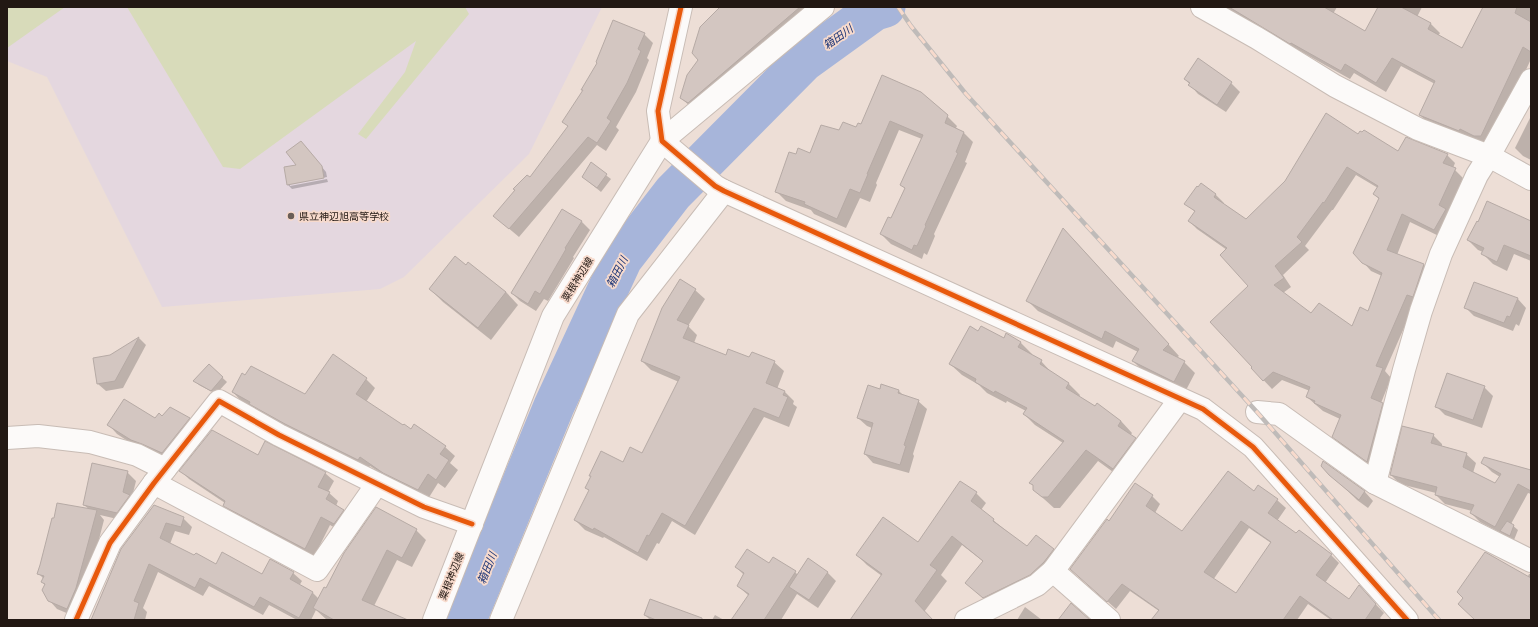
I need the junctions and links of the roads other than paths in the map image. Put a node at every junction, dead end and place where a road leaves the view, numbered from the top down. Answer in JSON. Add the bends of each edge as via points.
{"nodes":[{"id":1,"x":681,"y":7,"type":"edge"},
{"id":2,"x":823,"y":7,"type":"edge"},
{"id":3,"x":1202,"y":7,"type":"edge"},
{"id":4,"x":1531,"y":80,"type":"edge"},
{"id":5,"x":666,"y":144,"type":"junction"},
{"id":6,"x":1489,"y":156,"type":"junction"},
{"id":7,"x":1531,"y":179,"type":"edge"},
{"id":8,"x":720,"y":188,"type":"junction"},
{"id":9,"x":1180,"y":399,"type":"junction"},
{"id":10,"x":1256,"y":412,"type":"dead end"},
{"id":11,"x":7,"y":438,"type":"edge"},
{"id":12,"x":160,"y":476,"type":"junction"},
{"id":13,"x":1376,"y":483,"type":"junction"},
{"id":14,"x":377,"y":484,"type":"junction"},
{"id":15,"x":472,"y":524,"type":"junction"},
{"id":16,"x":1531,"y":561,"type":"edge"},
{"id":17,"x":1053,"y":572,"type":"junction"},
{"id":18,"x":76,"y":620,"type":"edge"},
{"id":19,"x":434,"y":620,"type":"edge"},
{"id":20,"x":501,"y":620,"type":"edge"},
{"id":21,"x":966,"y":620,"type":"edge"},
{"id":22,"x":1109,"y":620,"type":"edge"},
{"id":23,"x":1407,"y":620,"type":"edge"}],
"edges":[{"from":1,"to":5,"type":"street","via":[[658,111]]},
{"from":2,"to":5,"type":"street","name":"粟根神辺線"},
{"from":3,"to":6,"type":"street","via":[[1335,86],[1418,129]]},
{"from":4,"to":6,"type":"street"},
{"from":5,"to":8,"type":"street"},
{"from":5,"to":15,"type":"street","name":"粟根神辺線","via":[[553,316]]},
{"from":6,"to":7,"type":"street"},
{"from":6,"to":13,"type":"street","via":[[1477,175],[1440,254],[1404,370]]},
{"from":8,"to":9,"type":"street"},
{"from":8,"to":20,"type":"street","via":[[628,314]]},
{"from":9,"to":17,"type":"street"},
{"from":9,"to":23,"type":"street","via":[[1203,409],[1253,447]]},
{"from":10,"to":13,"type":"street","via":[[1279,414]]},
{"from":11,"to":12,"type":"street","via":[[38,436],[90,442],[137,455]]},
{"from":12,"to":14,"type":"street","via":[[219,401],[279,435]]},
{"from":12,"to":14,"type":"street","via":[[317,570]]},
{"from":12,"to":18,"type":"street","via":[[110,543]]},
{"from":13,"to":16,"type":"street"},
{"from":14,"to":15,"type":"street","via":[[424,507]]},
{"from":15,"to":19,"type":"street","name":"粟根神辺線"},
{"from":17,"to":21,"type":"street","via":[[1037,585]]},
{"from":17,"to":22,"type":"street"}]}
